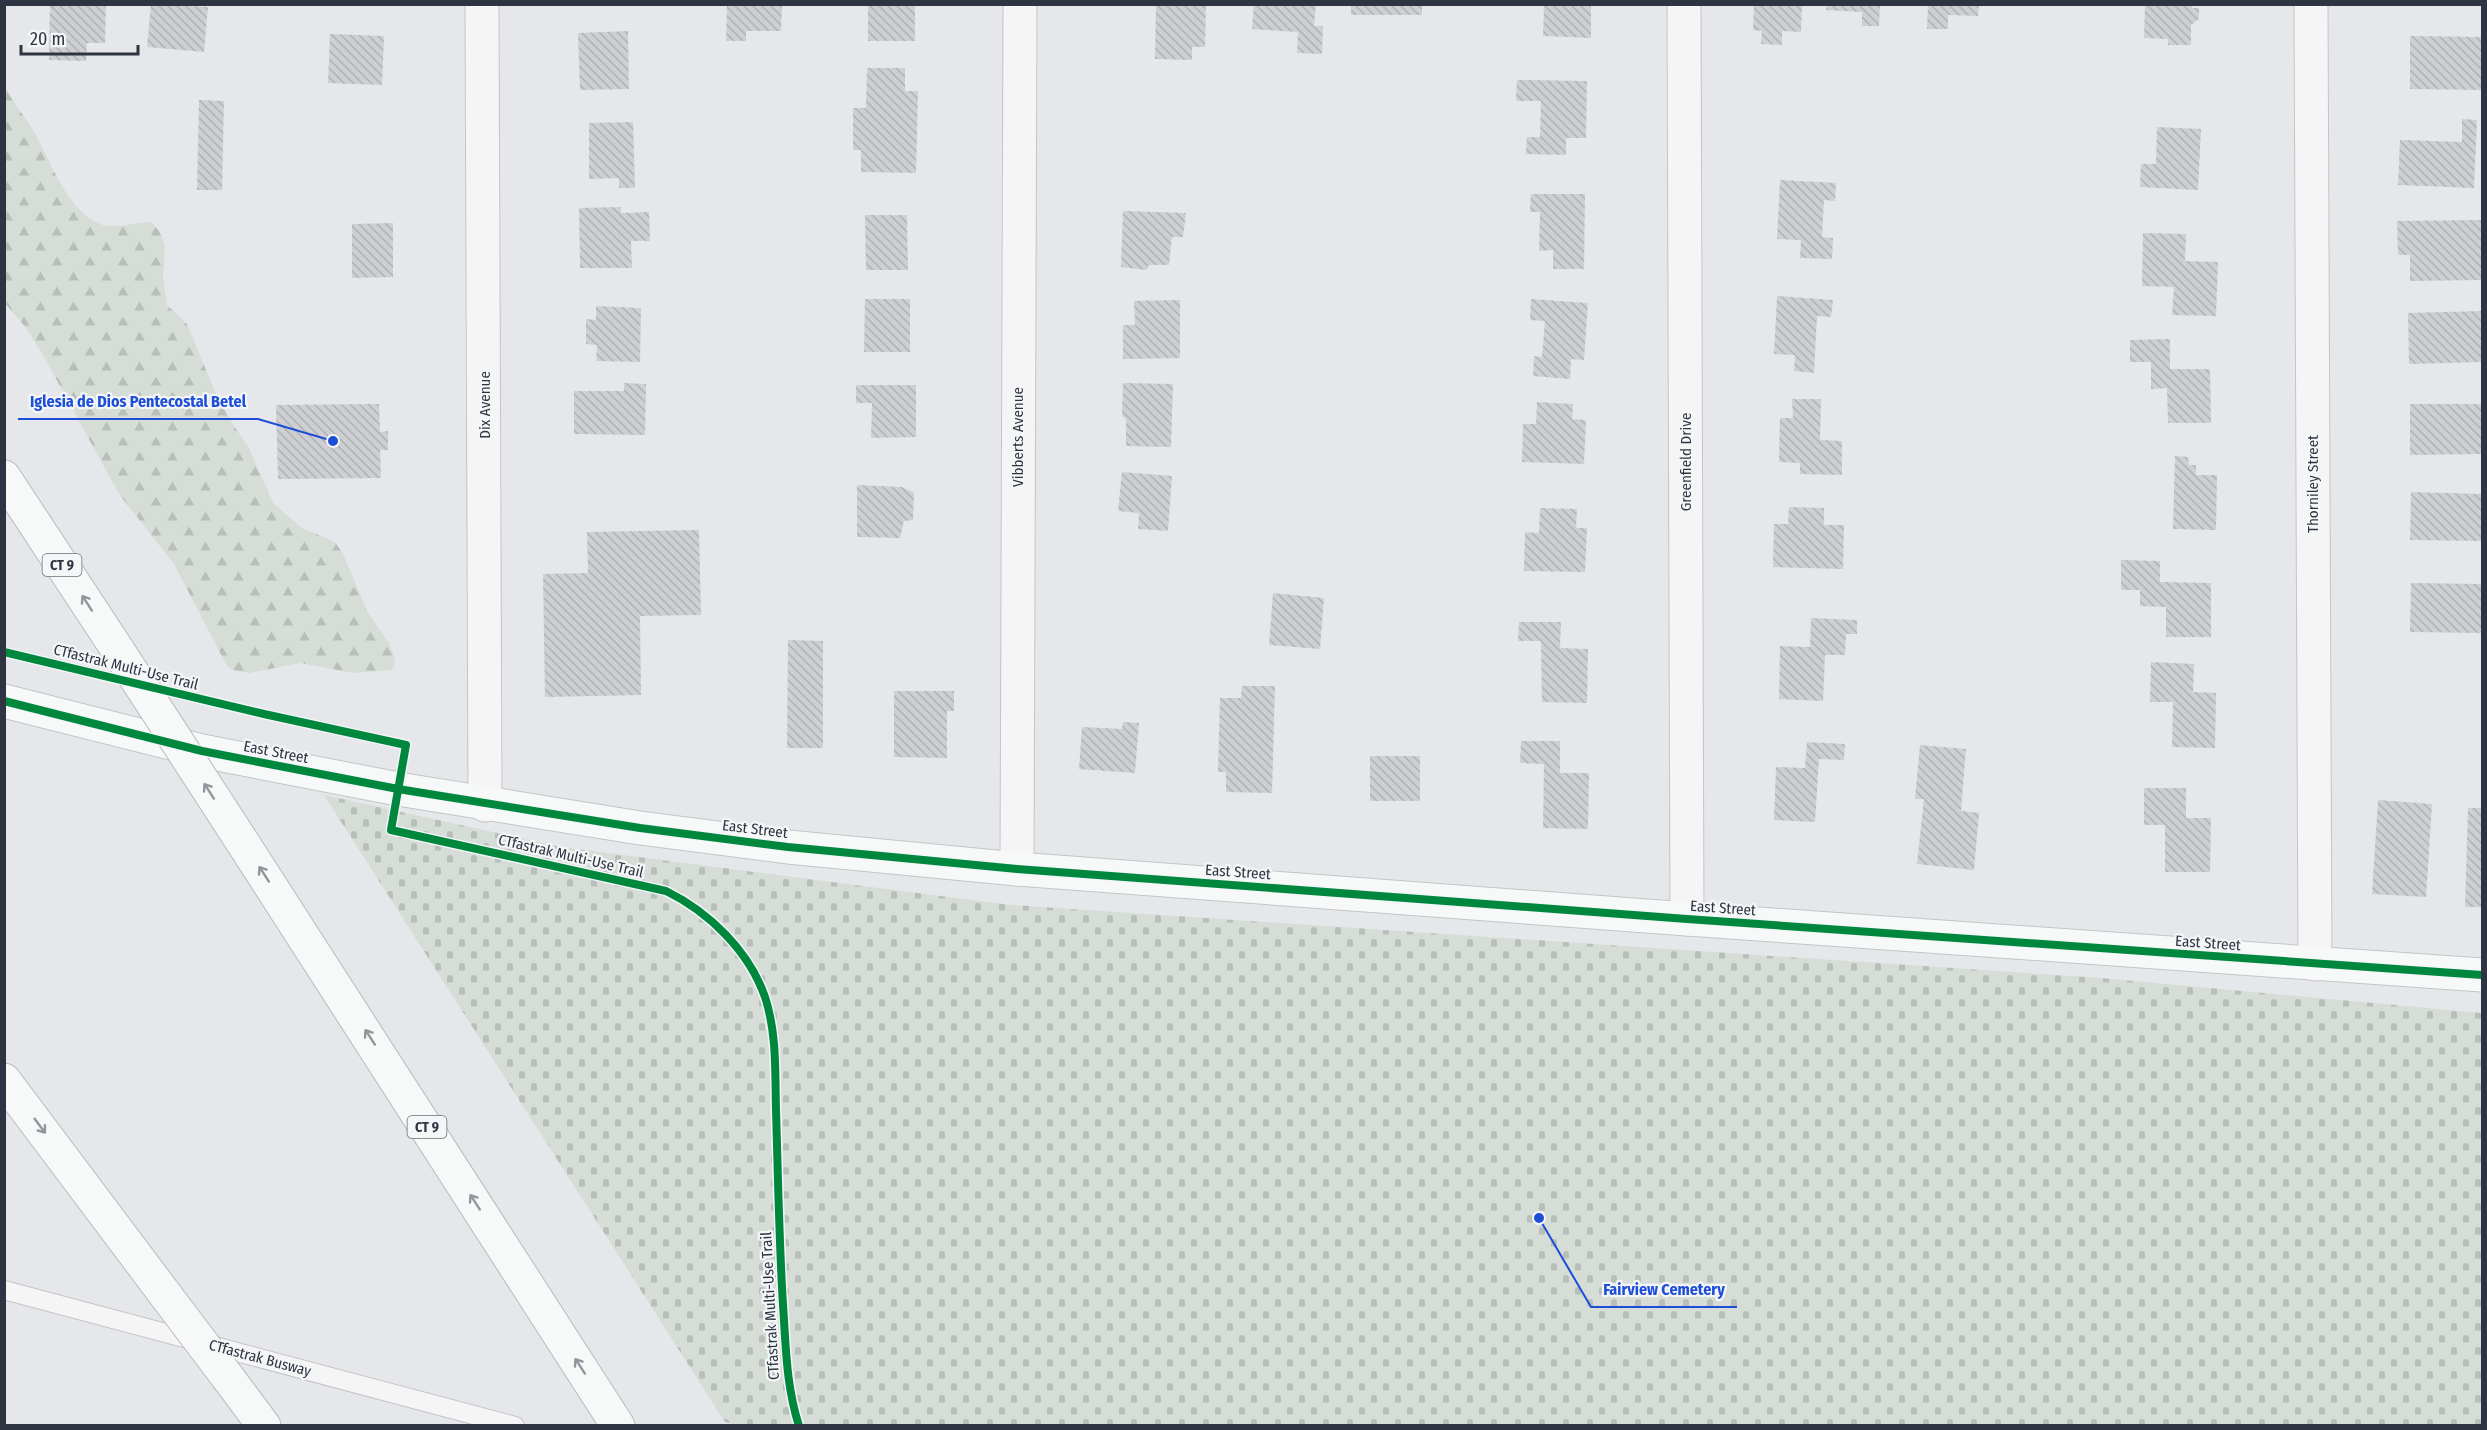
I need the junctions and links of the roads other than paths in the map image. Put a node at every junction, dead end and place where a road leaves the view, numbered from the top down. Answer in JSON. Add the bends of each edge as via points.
{"nodes":[{"id":1,"x":482,"y":4,"type":"edge"},
{"id":2,"x":1020,"y":4,"type":"edge"},
{"id":3,"x":1684,"y":4,"type":"edge"},
{"id":4,"x":2311,"y":4,"type":"edge"},
{"id":5,"x":4,"y":477,"type":"edge"},
{"id":6,"x":4,"y":701,"type":"edge"},
{"id":7,"x":485,"y":805,"type":"junction"},
{"id":8,"x":1017,"y":869,"type":"junction"},
{"id":9,"x":1687,"y":919,"type":"junction"},
{"id":10,"x":2315,"y":964,"type":"junction"},
{"id":11,"x":2482,"y":975,"type":"edge"},
{"id":12,"x":4,"y":1080,"type":"edge"},
{"id":13,"x":4,"y":1290,"type":"edge"},
{"id":14,"x":615,"y":1420,"type":"edge"},
{"id":15,"x":264,"y":1425,"type":"edge"},
{"id":16,"x":515,"y":1425,"type":"edge"}],
"edges":[{"from":1,"to":7,"type":"street","name":"Dix Avenue"},
{"from":2,"to":8,"type":"street","name":"Vibberts Avenue"},
{"from":3,"to":9,"type":"street","name":"Greenfield Drive"},
{"from":4,"to":10,"type":"street","name":"Thorniley Street"},
{"from":14,"to":5,"type":"main road","number":"CT 9","one_way":true,"bridge":true},
{"from":6,"to":7,"type":"main road","name":"East Street","via":[[202,751]]},
{"from":7,"to":8,"type":"main road","name":"East Street","via":[[776,845]]},
{"from":8,"to":9,"type":"main road","name":"East Street"},
{"from":9,"to":10,"type":"main road","name":"East Street"},
{"from":10,"to":11,"type":"main road","name":"East Street"},
{"from":12,"to":15,"type":"main road","one_way":true,"bridge":true},
{"from":13,"to":16,"type":"lane","name":"CTfastrak Busway"}]}
